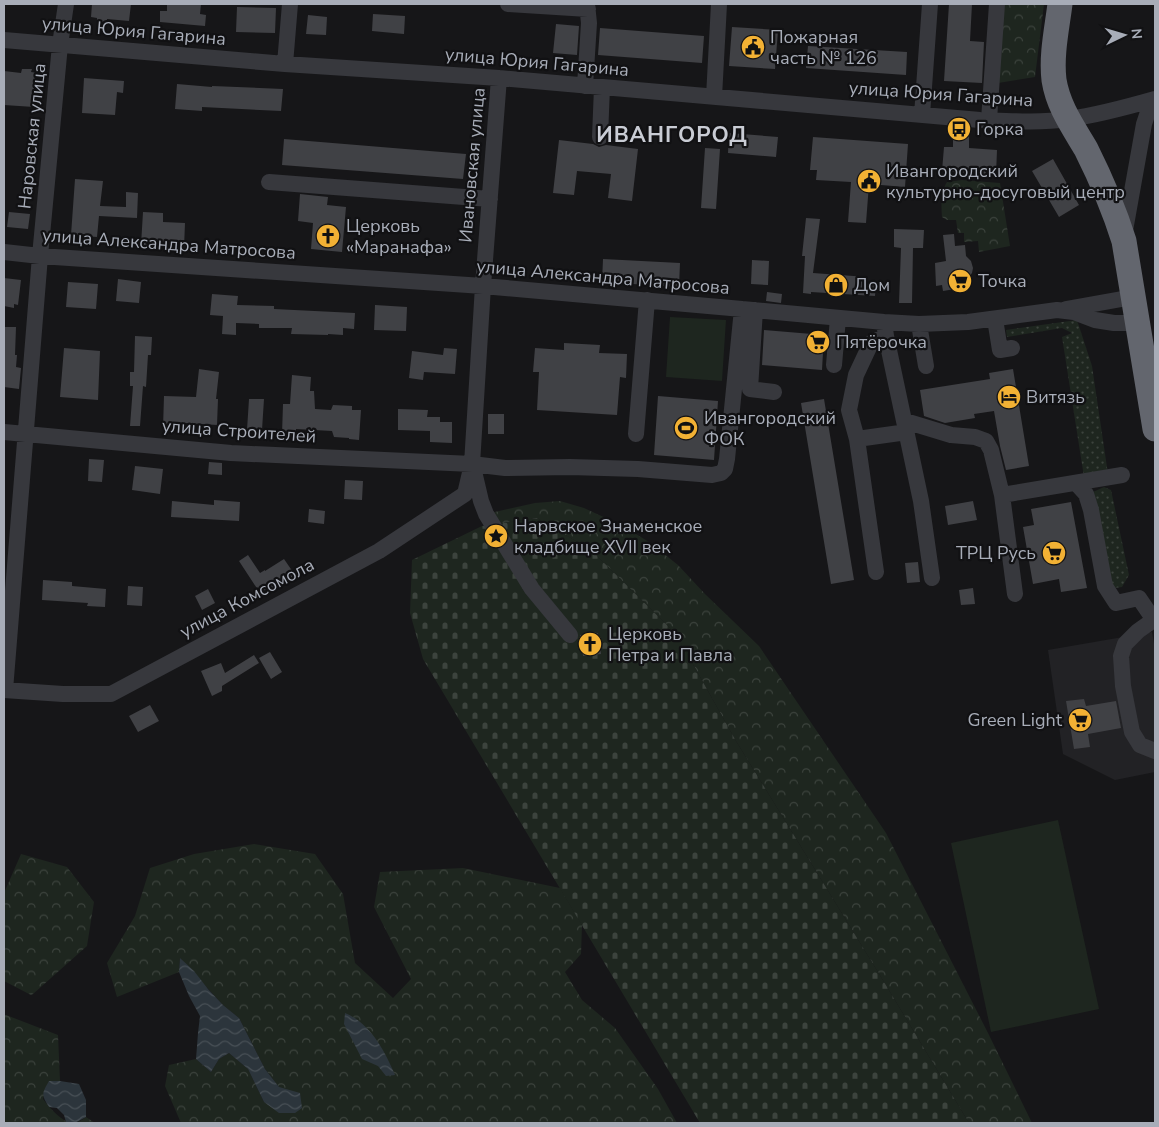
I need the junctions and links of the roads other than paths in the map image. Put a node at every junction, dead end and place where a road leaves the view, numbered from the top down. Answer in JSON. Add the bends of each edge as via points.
{"nodes":[{"id":1,"x":66,"y":4,"type":"edge"},
{"id":2,"x":290,"y":4,"type":"edge"},
{"id":3,"x":508,"y":4,"type":"edge"},
{"id":4,"x":719,"y":4,"type":"edge"},
{"id":5,"x":930,"y":4,"type":"edge"},
{"id":6,"x":997,"y":4,"type":"edge"},
{"id":7,"x":1060,"y":4,"type":"edge"},
{"id":8,"x":587,"y":6,"type":"edge"},
{"id":9,"x":4,"y":40,"type":"edge"},
{"id":10,"x":60,"y":45,"type":"junction"},
{"id":11,"x":285,"y":64,"type":"junction"},
{"id":12,"x":499,"y":78,"type":"junction"},
{"id":13,"x":585,"y":86,"type":"junction"},
{"id":14,"x":602,"y":87,"type":"junction"},
{"id":15,"x":714,"y":97,"type":"junction"},
{"id":16,"x":1154,"y":100,"type":"edge"},
{"id":17,"x":922,"y":115,"type":"junction"},
{"id":18,"x":1068,"y":119,"type":"junction"},
{"id":19,"x":989,"y":120,"type":"junction"},
{"id":20,"x":600,"y":137,"type":"dead end"},
{"id":21,"x":269,"y":182,"type":"dead end"},
{"id":22,"x":490,"y":199,"type":"junction"},
{"id":23,"x":1124,"y":241,"type":"junction"},
{"id":24,"x":4,"y":252,"type":"edge"},
{"id":25,"x":40,"y":256,"type":"junction"},
{"id":26,"x":483,"y":286,"type":"junction"},
{"id":27,"x":1133,"y":297,"type":"junction"},
{"id":28,"x":647,"y":300,"type":"junction"},
{"id":29,"x":748,"y":309,"type":"junction"},
{"id":30,"x":1057,"y":310,"type":"junction"},
{"id":31,"x":838,"y":318,"type":"junction"},
{"id":32,"x":995,"y":319,"type":"junction"},
{"id":33,"x":1137,"y":323,"type":"junction"},
{"id":34,"x":919,"y":324,"type":"junction"},
{"id":35,"x":885,"y":329,"type":"junction"},
{"id":36,"x":1012,"y":348,"type":"dead end"},
{"id":37,"x":834,"y":366,"type":"dead end"},
{"id":38,"x":926,"y":366,"type":"dead end"},
{"id":39,"x":1151,"y":378,"type":"edge"},
{"id":40,"x":774,"y":392,"type":"dead end"},
{"id":41,"x":906,"y":427,"type":"junction"},
{"id":42,"x":1155,"y":429,"type":"edge"},
{"id":43,"x":4,"y":432,"type":"edge"},
{"id":44,"x":26,"y":433,"type":"junction"},
{"id":45,"x":636,"y":434,"type":"dead end"},
{"id":46,"x":857,"y":440,"type":"junction"},
{"id":47,"x":472,"y":464,"type":"junction"},
{"id":48,"x":1122,"y":475,"type":"dead end"},
{"id":49,"x":1076,"y":483,"type":"junction"},
{"id":50,"x":1002,"y":495,"type":"junction"},
{"id":51,"x":876,"y":572,"type":"dead end"},
{"id":52,"x":932,"y":578,"type":"dead end"},
{"id":53,"x":1015,"y":594,"type":"dead end"},
{"id":54,"x":1155,"y":619,"type":"edge"},
{"id":55,"x":570,"y":636,"type":"dead end"},
{"id":56,"x":4,"y":690,"type":"edge"},
{"id":57,"x":1155,"y":752,"type":"edge"}],
"edges":[{"from":1,"to":10,"type":"street","name":"Наровская улица"},
{"from":2,"to":11,"type":"street"},
{"from":3,"to":8,"type":"street"},
{"from":4,"to":15,"type":"street"},
{"from":5,"to":17,"type":"street"},
{"from":6,"to":19,"type":"street"},
{"from":7,"to":18,"type":"highway","via":[[1054,80]]},
{"from":8,"to":13,"type":"street"},
{"from":9,"to":10,"type":"street","name":"улица Юрия Гагарина"},
{"from":10,"to":11,"type":"street","name":"улица Юрия Гагарина"},
{"from":10,"to":25,"type":"street","name":"Наровская улица"},
{"from":11,"to":12,"type":"street","name":"улица Юрия Гагарина"},
{"from":12,"to":13,"type":"street","name":"улица Юрия Гагарина"},
{"from":12,"to":22,"type":"street","name":"Ивановская улица"},
{"from":13,"to":14,"type":"street","name":"улица Юрия Гагарина"},
{"from":14,"to":15,"type":"street","name":"улица Юрия Гагарина"},
{"from":14,"to":20,"type":"street"},
{"from":15,"to":17,"type":"street","name":"улица Юрия Гагарина"},
{"from":16,"to":18,"type":"street","name":"улица Юрия Гагарина"},
{"from":16,"to":23,"type":"street","via":[[1144,124]]},
{"from":17,"to":19,"type":"street","name":"улица Юрия Гагарина"},
{"from":18,"to":19,"type":"street","name":"улица Юрия Гагарина","via":[[1031,122]]},
{"from":18,"to":23,"type":"highway","via":[[1103,184]]},
{"from":21,"to":22,"type":"street"},
{"from":22,"to":26,"type":"street","name":"Ивановская улица"},
{"from":23,"to":27,"type":"highway"},
{"from":24,"to":25,"type":"street","name":"улица Александра Матросова"},
{"from":25,"to":26,"type":"street","name":"улица Александра Матросова"},
{"from":25,"to":44,"type":"street","name":"Наровская улица"},
{"from":26,"to":28,"type":"street","name":"улица Александра Матросова"},
{"from":26,"to":47,"type":"street","name":"Ивановская улица"},
{"from":27,"to":30,"type":"street"},
{"from":27,"to":33,"type":"highway"},
{"from":28,"to":29,"type":"street","name":"улица Александра Матросова"},
{"from":28,"to":45,"type":"street"},
{"from":29,"to":31,"type":"street","name":"улица Александра Матросова"},
{"from":29,"to":40,"type":"street","via":[[750,389]]},
{"from":29,"to":47,"type":"street","name":"улица Строителей","via":[[725,469],[721,473],[505,468]]},
{"from":30,"to":32,"type":"street","name":"улица Александра Матросова"},
{"from":30,"to":33,"type":"street","name":"улица Александра Матросова","via":[[1095,320]]},
{"from":31,"to":35,"type":"street","name":"улица Александра Матросова"},
{"from":31,"to":37,"type":"street"},
{"from":32,"to":34,"type":"street","name":"улица Александра Матросова"},
{"from":32,"to":36,"type":"street","via":[[1000,350]]},
{"from":33,"to":39,"type":"highway"},
{"from":34,"to":35,"type":"street","name":"улица Александра Матросова"},
{"from":34,"to":38,"type":"street"},
{"from":35,"to":41,"type":"street"},
{"from":35,"to":46,"type":"street","via":[[871,343],[856,375],[849,410]]},
{"from":39,"to":42,"type":"highway"},
{"from":41,"to":46,"type":"street"},
{"from":41,"to":50,"type":"street","via":[[986,441]]},
{"from":41,"to":52,"type":"street","via":[[922,501]]},
{"from":43,"to":44,"type":"street","name":"улица Строителей"},
{"from":44,"to":47,"type":"street","name":"улица Строителей","via":[[231,453]]},
{"from":44,"to":56,"type":"street","name":"Наровская улица"},
{"from":46,"to":51,"type":"street"},
{"from":47,"to":55,"type":"street","via":[[486,514],[532,589]]},
{"from":47,"to":56,"type":"street","name":"улица Комсомола","via":[[465,494],[379,550],[111,694]]},
{"from":48,"to":49,"type":"street"},
{"from":49,"to":50,"type":"street"},
{"from":49,"to":54,"type":"street","via":[[1086,494],[1091,510],[1105,586],[1116,603],[1139,598]]},
{"from":50,"to":53,"type":"street"},
{"from":54,"to":57,"type":"street","via":[[1125,644],[1121,656],[1132,732],[1140,745]]}]}
